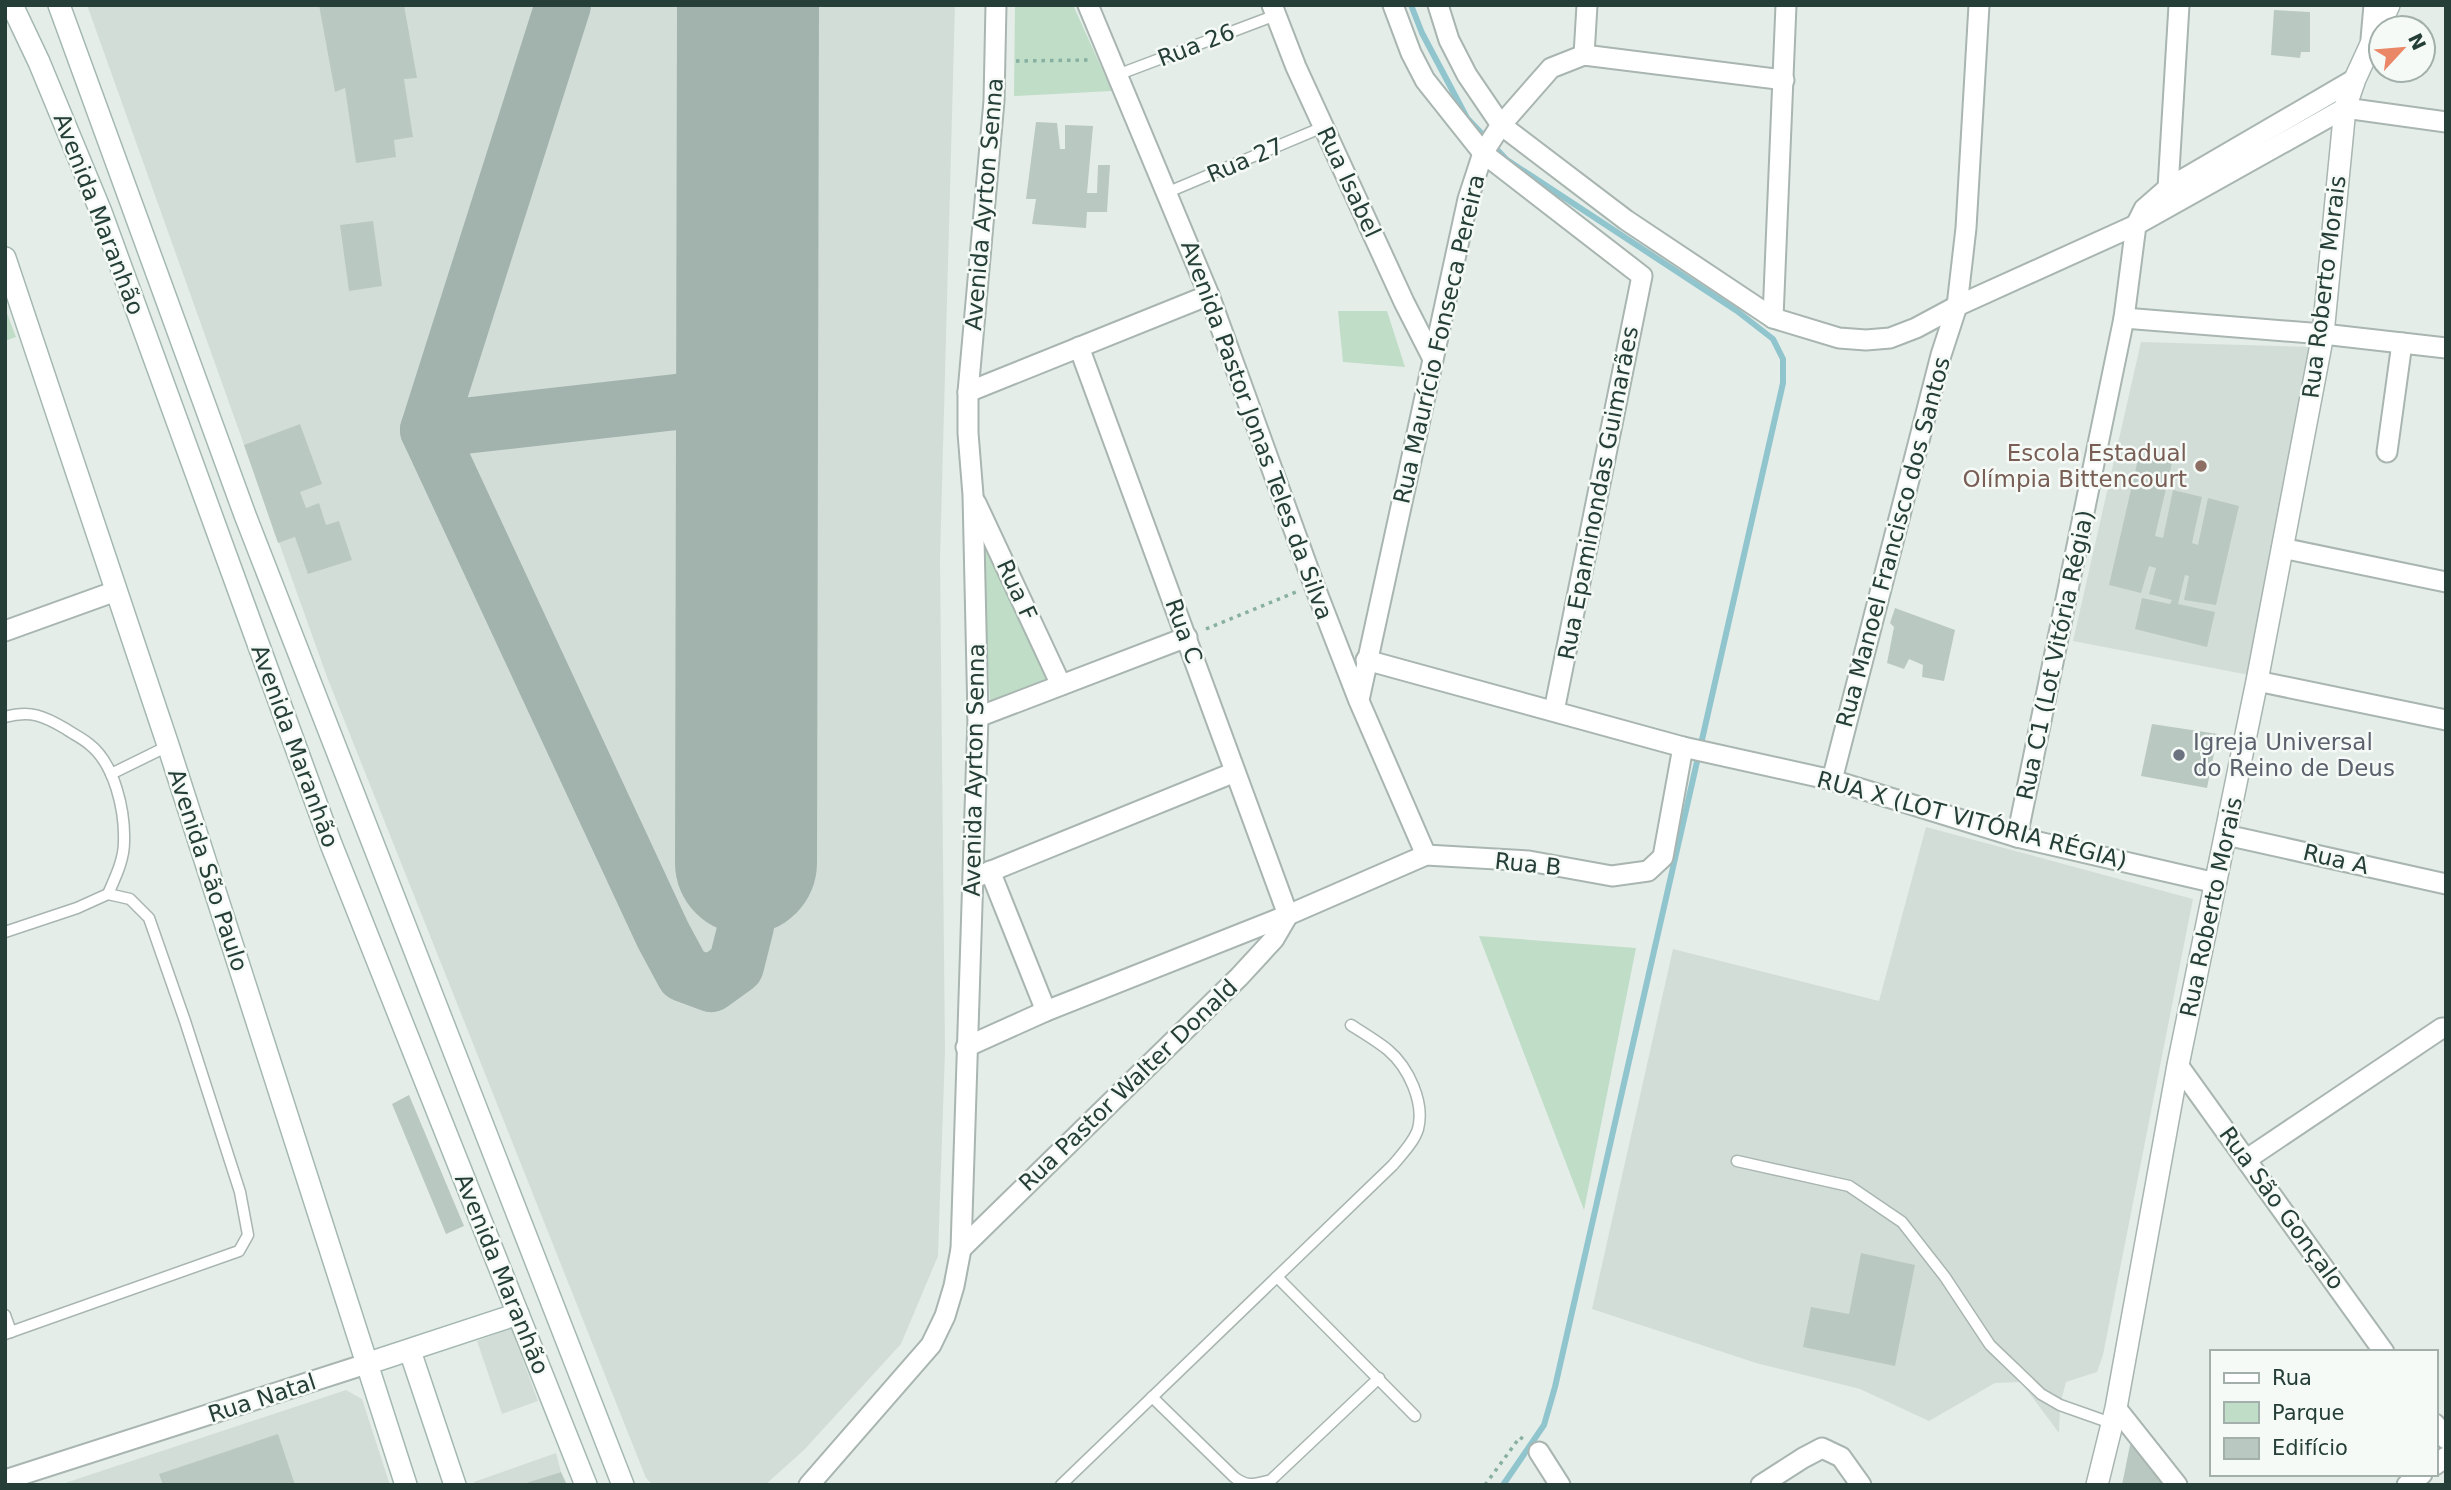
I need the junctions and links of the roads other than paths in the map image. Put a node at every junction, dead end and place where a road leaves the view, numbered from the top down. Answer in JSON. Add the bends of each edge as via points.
{"nodes":[{"id":1,"x":12,"y":5,"type":"edge"},
{"id":2,"x":58,"y":5,"type":"edge"},
{"id":3,"x":996,"y":5,"type":"edge"},
{"id":4,"x":1087,"y":5,"type":"edge"},
{"id":5,"x":1393,"y":5,"type":"edge"},
{"id":6,"x":1438,"y":5,"type":"edge"},
{"id":7,"x":1587,"y":5,"type":"edge"},
{"id":8,"x":1786,"y":5,"type":"edge"},
{"id":9,"x":1979,"y":5,"type":"edge"},
{"id":10,"x":2179,"y":5,"type":"edge"},
{"id":11,"x":1274,"y":10,"type":"edge"},
{"id":12,"x":2367,"y":53,"type":"edge"},
{"id":13,"x":1584,"y":55,"type":"junction"},
{"id":14,"x":1113,"y":67,"type":"junction"},
{"id":15,"x":2355,"y":79,"type":"junction"},
{"id":16,"x":1784,"y":80,"type":"junction"},
{"id":17,"x":2346,"y":108,"type":"junction"},
{"id":18,"x":2446,"y":122,"type":"edge"},
{"id":19,"x":1501,"y":125,"type":"junction"},
{"id":20,"x":1324,"y":127,"type":"junction"},
{"id":21,"x":1483,"y":153,"type":"junction"},
{"id":22,"x":2168,"y":188,"type":"junction"},
{"id":23,"x":1166,"y":193,"type":"junction"},
{"id":24,"x":2136,"y":225,"type":"junction"},
{"id":25,"x":5,"y":258,"type":"edge"},
{"id":26,"x":1209,"y":295,"type":"junction"},
{"id":27,"x":1957,"y":306,"type":"junction"},
{"id":28,"x":1773,"y":318,"type":"junction"},
{"id":29,"x":2124,"y":318,"type":"junction"},
{"id":30,"x":2323,"y":334,"type":"junction"},
{"id":31,"x":2402,"y":343,"type":"junction"},
{"id":32,"x":1079,"y":348,"type":"junction"},
{"id":33,"x":2446,"y":348,"type":"edge"},
{"id":34,"x":1432,"y":357,"type":"junction"},
{"id":35,"x":968,"y":392,"type":"junction"},
{"id":36,"x":2387,"y":452,"type":"dead end"},
{"id":37,"x":973,"y":495,"type":"junction"},
{"id":38,"x":2282,"y":548,"type":"junction"},
{"id":39,"x":2446,"y":582,"type":"edge"},
{"id":40,"x":116,"y":591,"type":"junction"},
{"id":41,"x":5,"y":631,"type":"edge"},
{"id":42,"x":1187,"y":637,"type":"junction"},
{"id":43,"x":1366,"y":660,"type":"junction"},
{"id":44,"x":2257,"y":681,"type":"junction"},
{"id":45,"x":1061,"y":685,"type":"junction"},
{"id":46,"x":1359,"y":701,"type":"junction"},
{"id":47,"x":1554,"y":711,"type":"junction"},
{"id":48,"x":5,"y":717,"type":"edge"},
{"id":49,"x":978,"y":717,"type":"junction"},
{"id":50,"x":2446,"y":720,"type":"edge"},
{"id":51,"x":168,"y":746,"type":"junction"},
{"id":52,"x":1683,"y":747,"type":"junction"},
{"id":53,"x":1235,"y":772,"type":"junction"},
{"id":54,"x":111,"y":774,"type":"junction"},
{"id":55,"x":1832,"y":780,"type":"junction"},
{"id":56,"x":2226,"y":835,"type":"junction"},
{"id":57,"x":2017,"y":837,"type":"junction"},
{"id":58,"x":1426,"y":855,"type":"junction"},
{"id":59,"x":982,"y":874,"type":"junction"},
{"id":60,"x":2216,"y":883,"type":"junction"},
{"id":61,"x":389,"y":884,"type":"junction"},
{"id":62,"x":2446,"y":884,"type":"edge"},
{"id":63,"x":108,"y":894,"type":"junction"},
{"id":64,"x":353,"y":899,"type":"junction"},
{"id":65,"x":1288,"y":915,"type":"junction"},
{"id":66,"x":5,"y":932,"type":"edge"},
{"id":67,"x":1046,"y":1011,"type":"junction"},
{"id":68,"x":1352,"y":1025,"type":"dead end"},
{"id":69,"x":2444,"y":1028,"type":"edge"},
{"id":70,"x":966,"y":1047,"type":"junction"},
{"id":71,"x":2178,"y":1065,"type":"junction"},
{"id":72,"x":2248,"y":1159,"type":"junction"},
{"id":73,"x":1737,"y":1161,"type":"dead end"},
{"id":74,"x":961,"y":1249,"type":"junction"},
{"id":75,"x":1277,"y":1276,"type":"junction"},
{"id":76,"x":518,"y":1314,"type":"junction"},
{"id":77,"x":5,"y":1315,"type":"edge"},
{"id":78,"x":8,"y":1333,"type":"edge"},
{"id":79,"x":2383,"y":1350,"type":"edge"},
{"id":80,"x":410,"y":1351,"type":"junction"},
{"id":81,"x":366,"y":1364,"type":"junction"},
{"id":82,"x":1379,"y":1378,"type":"junction"},
{"id":83,"x":1152,"y":1397,"type":"junction"},
{"id":84,"x":1415,"y":1416,"type":"dead end"},
{"id":85,"x":2113,"y":1416,"type":"junction"},
{"id":86,"x":1539,"y":1452,"type":"dead end"},
{"id":87,"x":5,"y":1480,"type":"edge"},
{"id":88,"x":405,"y":1485,"type":"edge"},
{"id":89,"x":455,"y":1485,"type":"edge"},
{"id":90,"x":586,"y":1485,"type":"edge"},
{"id":91,"x":623,"y":1485,"type":"edge"},
{"id":92,"x":809,"y":1485,"type":"edge"},
{"id":93,"x":1061,"y":1485,"type":"edge"},
{"id":94,"x":1560,"y":1485,"type":"edge"},
{"id":95,"x":1761,"y":1485,"type":"edge"},
{"id":96,"x":1861,"y":1485,"type":"edge"},
{"id":97,"x":2097,"y":1485,"type":"edge"},
{"id":98,"x":2177,"y":1485,"type":"edge"}],
"edges":[{"from":1,"to":64,"type":"main road","name":"Avenida Maranhão","via":[[101,212]]},
{"from":2,"to":61,"type":"main road","name":"Avenida Maranhão","via":[[246,515]]},
{"from":3,"to":35,"type":"street","name":"Avenida Ayrton Senna","via":[[994,102]]},
{"from":4,"to":14,"type":"street","name":"Avenida Pastor Jonas Teles da Silva"},
{"from":5,"to":21,"type":"street","via":[[1425,80]]},
{"from":6,"to":19,"type":"street","via":[[1448,40]]},
{"from":7,"to":13,"type":"street"},
{"from":8,"to":16,"type":"street"},
{"from":9,"to":27,"type":"street","name":"Rua Manoel Francisco dos Santos","via":[[1968,214]]},
{"from":10,"to":22,"type":"street"},
{"from":11,"to":14,"type":"lane","name":"Rua 26"},
{"from":11,"to":20,"type":"street","name":"Rua Isabel"},
{"from":12,"to":15,"type":"main road","name":"Rua Roberto Morais"},
{"from":13,"to":16,"type":"street","name":"Rua Maurício Fonseca Pereira"},
{"from":13,"to":19,"type":"street","name":"Rua Maurício Fonseca Pereira","via":[[1551,68]]},
{"from":14,"to":23,"type":"street","name":"Avenida Pastor Jonas Teles da Silva"},
{"from":15,"to":17,"type":"main road","name":"Rua Roberto Morais"},
{"from":15,"to":22,"type":"street"},
{"from":16,"to":28,"type":"street"},
{"from":17,"to":18,"type":"street"},
{"from":17,"to":24,"type":"street"},
{"from":17,"to":30,"type":"main road","name":"Rua Roberto Morais"},
{"from":19,"to":21,"type":"street","name":"Rua Maurício Fonseca Pereira"},
{"from":19,"to":28,"type":"street","via":[[1626,220]]},
{"from":20,"to":23,"type":"lane","name":"Rua 27"},
{"from":20,"to":34,"type":"street","name":"Rua Isabel"},
{"from":21,"to":34,"type":"street","name":"Rua Maurício Fonseca Pereira"},
{"from":21,"to":47,"type":"street","name":"Rua Epaminondas Guimarães","via":[[1642,276]]},
{"from":22,"to":24,"type":"street","via":[[2144,209]]},
{"from":23,"to":26,"type":"street","name":"Avenida Pastor Jonas Teles da Silva"},
{"from":24,"to":27,"type":"street"},
{"from":24,"to":29,"type":"street","name":"Rua C1 (Lot Vitória Régia)"},
{"from":25,"to":40,"type":"main road","name":"Avenida São Paulo"},
{"from":26,"to":32,"type":"street"},
{"from":26,"to":46,"type":"street","name":"Avenida Pastor Jonas Teles da Silva"},
{"from":27,"to":28,"type":"street","via":[[1890,338],[1866,340],[1839,338]]},
{"from":27,"to":55,"type":"street","name":"Rua Manoel Francisco dos Santos"},
{"from":29,"to":30,"type":"street"},
{"from":29,"to":57,"type":"street","name":"Rua C1 (Lot Vitória Régia)"},
{"from":30,"to":31,"type":"street"},
{"from":30,"to":38,"type":"main road","name":"Rua Roberto Morais"},
{"from":31,"to":33,"type":"street"},
{"from":31,"to":36,"type":"street"},
{"from":32,"to":35,"type":"street"},
{"from":32,"to":42,"type":"street","name":"Rua C"},
{"from":34,"to":43,"type":"street","name":"Rua Maurício Fonseca Pereira"},
{"from":35,"to":37,"type":"street","name":"Avenida Ayrton Senna"},
{"from":37,"to":45,"type":"street","name":"Rua F"},
{"from":37,"to":49,"type":"street","name":"Avenida Ayrton Senna"},
{"from":38,"to":39,"type":"street"},
{"from":38,"to":44,"type":"main road","name":"Rua Roberto Morais"},
{"from":40,"to":41,"type":"street"},
{"from":40,"to":51,"type":"main road","name":"Avenida São Paulo"},
{"from":42,"to":45,"type":"street"},
{"from":42,"to":53,"type":"street","name":"Rua C"},
{"from":43,"to":46,"type":"street","name":"Rua Maurício Fonseca Pereira"},
{"from":43,"to":47,"type":"street","name":"RUA X (LOT VITÓRIA RÉGIA)"},
{"from":44,"to":50,"type":"street"},
{"from":44,"to":56,"type":"main road","name":"Rua Roberto Morais"},
{"from":45,"to":49,"type":"street"},
{"from":46,"to":58,"type":"street","name":"Avenida Pastor Jonas Teles da Silva"},
{"from":47,"to":52,"type":"street","name":"RUA X (LOT VITÓRIA RÉGIA)"},
{"from":48,"to":54,"type":"lane","via":[[24,712],[48,718],[91,745]]},
{"from":49,"to":59,"type":"street","name":"Avenida Ayrton Senna"},
{"from":51,"to":54,"type":"lane"},
{"from":51,"to":81,"type":"main road","name":"Avenida São Paulo"},
{"from":52,"to":55,"type":"street","name":"RUA X (LOT VITÓRIA RÉGIA)"},
{"from":52,"to":58,"type":"street","name":"Rua B","via":[[1663,858],[1648,871],[1612,876],[1529,861]]},
{"from":53,"to":59,"type":"street"},
{"from":53,"to":65,"type":"street","name":"Rua C"},
{"from":54,"to":63,"type":"lane","via":[[121,799],[124,844]]},
{"from":55,"to":57,"type":"street","name":"RUA X (LOT VITÓRIA RÉGIA)"},
{"from":56,"to":60,"type":"main road","name":"Rua Roberto Morais"},
{"from":56,"to":62,"type":"street","name":"Rua A"},
{"from":57,"to":60,"type":"street","name":"RUA X (LOT VITÓRIA RÉGIA)"},
{"from":58,"to":65,"type":"street","name":"Rua B"},
{"from":59,"to":67,"type":"street"},
{"from":59,"to":70,"type":"street","name":"Avenida Ayrton Senna"},
{"from":60,"to":71,"type":"main road","name":"Rua Roberto Morais"},
{"from":61,"to":64,"type":"main road"},
{"from":61,"to":91,"type":"main road","name":"Avenida Maranhão"},
{"from":63,"to":66,"type":"lane"},
{"from":63,"to":78,"type":"lane","via":[[130,899],[149,918],[240,1192],[248,1235],[239,1251]]},
{"from":64,"to":76,"type":"main road","name":"Avenida Maranhão"},
{"from":65,"to":67,"type":"street","name":"Rua B"},
{"from":65,"to":74,"type":"street","name":"Rua Pastor Walter Donald","via":[[1274,939],[1239,977]]},
{"from":67,"to":70,"type":"street","name":"Rua B"},
{"from":68,"to":75,"type":"lane","via":[[1401,1064],[1417,1097],[1417,1131],[1393,1165]]},
{"from":69,"to":72,"type":"street"},
{"from":70,"to":74,"type":"street","name":"Avenida Ayrton Senna"},
{"from":71,"to":72,"type":"street","name":"Rua São Gonçalo"},
{"from":71,"to":85,"type":"main road","name":"Rua Roberto Morais"},
{"from":72,"to":79,"type":"street","name":"Rua São Gonçalo"},
{"from":73,"to":85,"type":"lane","via":[[1849,1186],[1902,1222],[1990,1345],[2041,1394],[2060,1405]]},
{"from":74,"to":92,"type":"street","name":"Avenida Ayrton Senna","via":[[951,1296],[931,1345]]},
{"from":75,"to":82,"type":"lane"},
{"from":75,"to":83,"type":"lane"},
{"from":76,"to":80,"type":"main road","name":"Rua Natal"},
{"from":76,"to":90,"type":"main road","name":"Avenida Maranhão"},
{"from":77,"to":78,"type":"lane"},
{"from":80,"to":81,"type":"main road","name":"Rua Natal"},
{"from":80,"to":89,"type":"main road"},
{"from":81,"to":87,"type":"street","name":"Rua Natal"},
{"from":81,"to":88,"type":"main road","name":"Avenida São Paulo"},
{"from":82,"to":83,"type":"lane","via":[[1271,1480],[1254,1484],[1243,1484],[1234,1477]]},
{"from":82,"to":84,"type":"lane"},
{"from":83,"to":93,"type":"lane"},
{"from":85,"to":97,"type":"main road","name":"Rua Roberto Morais"},
{"from":85,"to":98,"type":"street"},
{"from":86,"to":94,"type":"street"},
{"from":95,"to":96,"type":"street","via":[[1822,1448],[1841,1457]]}]}
